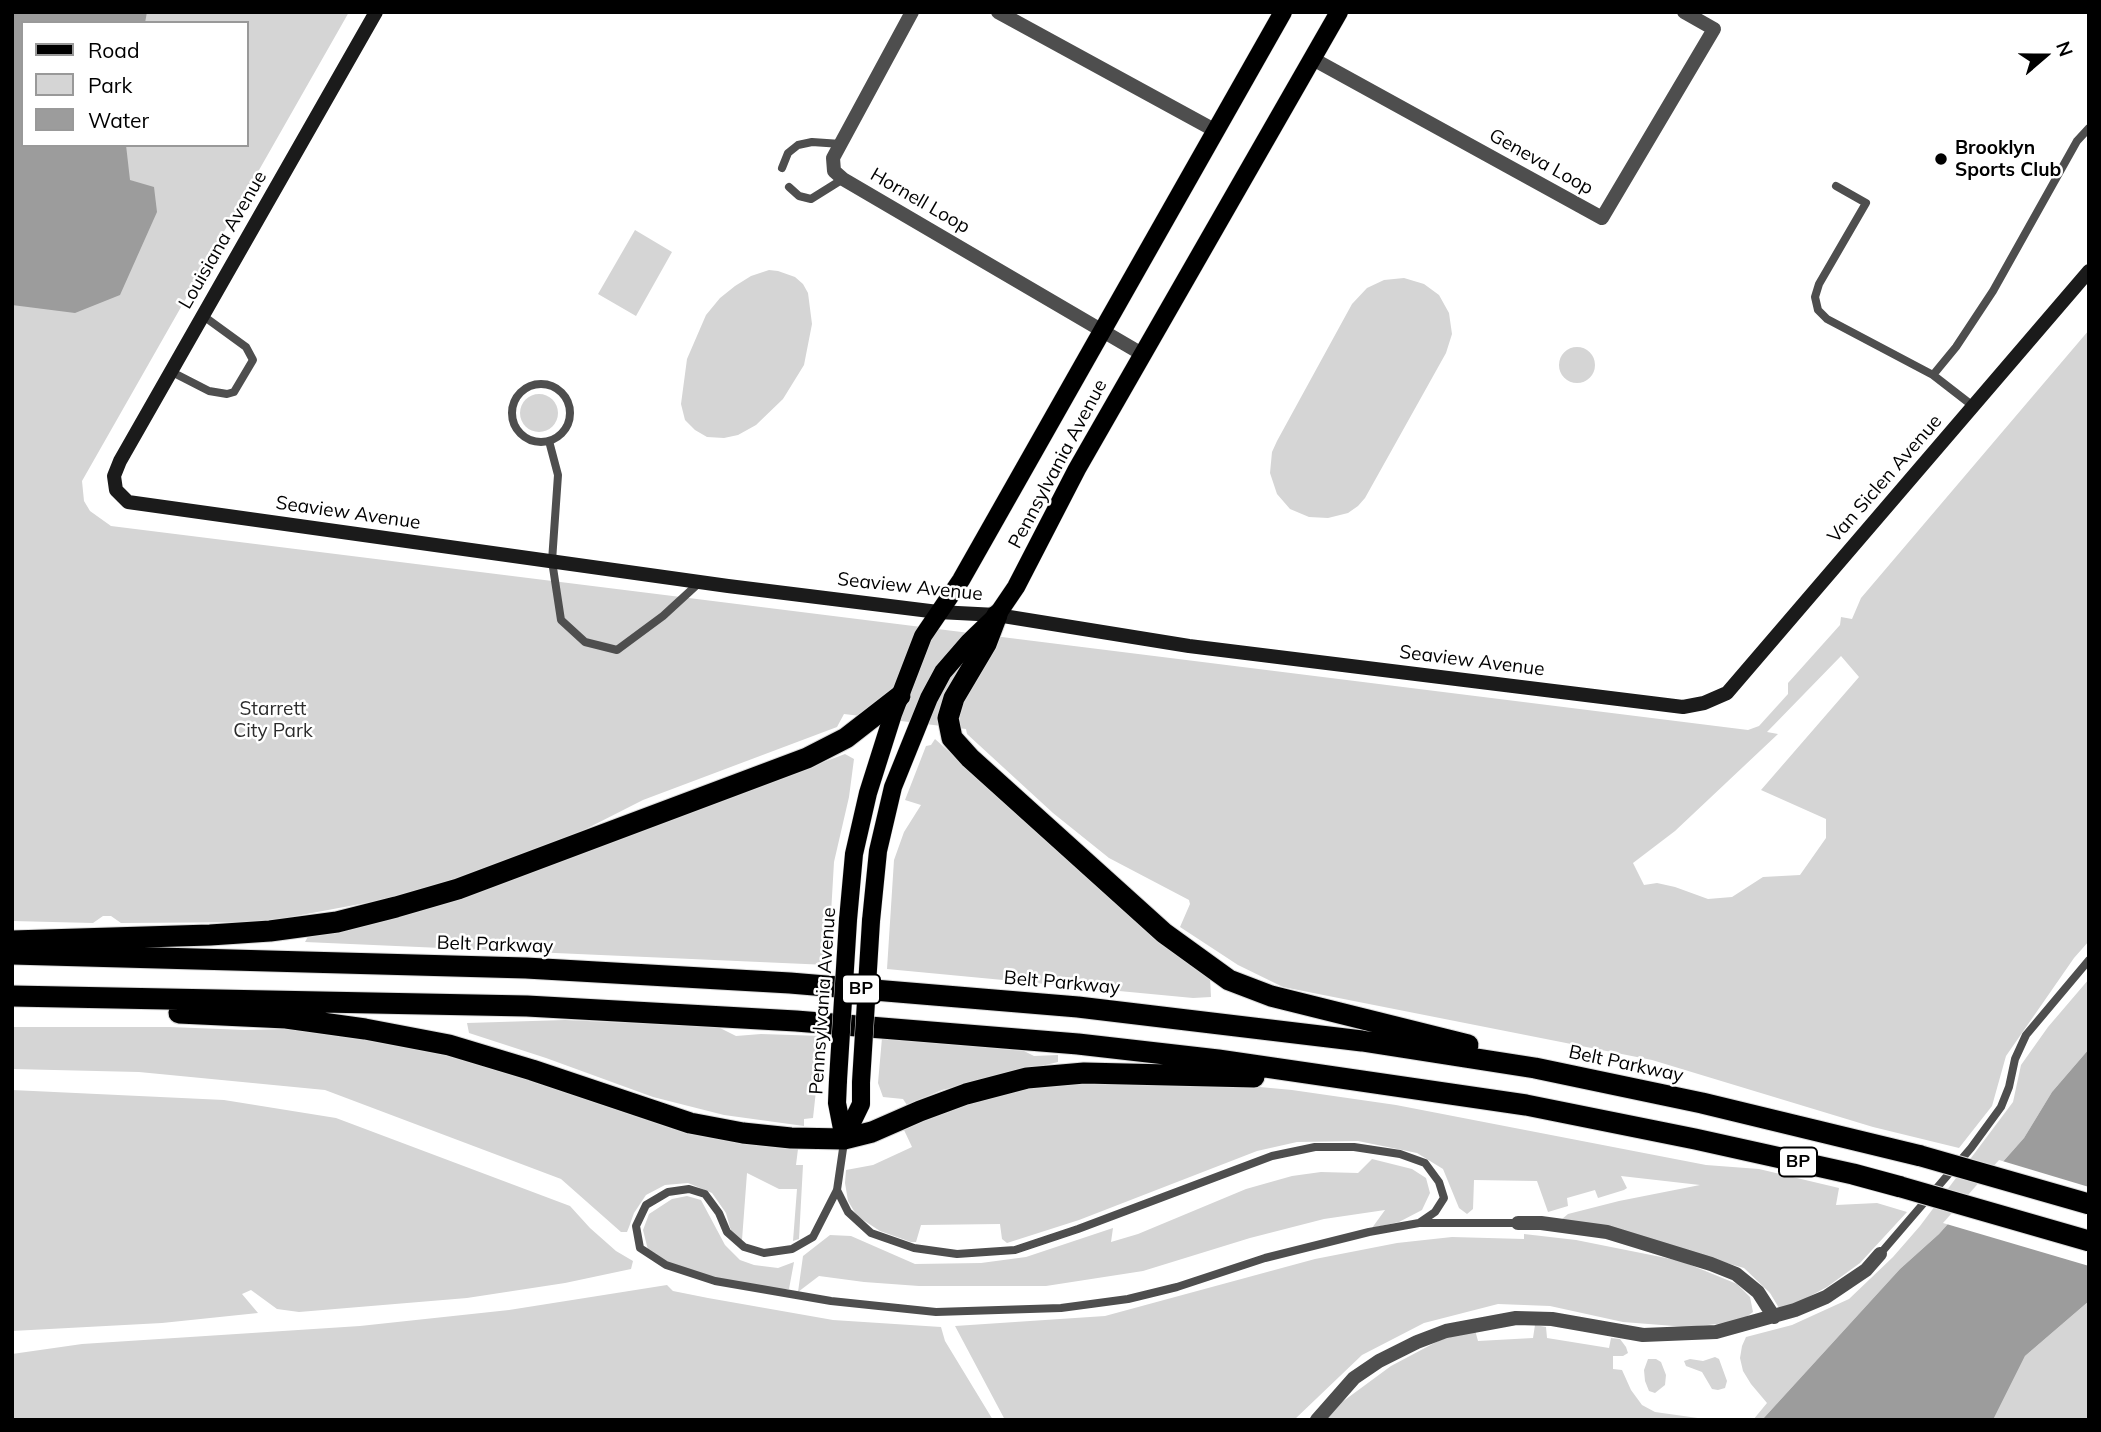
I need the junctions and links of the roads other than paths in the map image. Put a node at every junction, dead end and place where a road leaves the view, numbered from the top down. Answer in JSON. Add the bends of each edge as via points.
{"nodes":[{"id":1,"x":376,"y":12,"type":"edge"},
{"id":2,"x":912,"y":12,"type":"edge"},
{"id":3,"x":998,"y":12,"type":"edge"},
{"id":4,"x":1283,"y":12,"type":"edge"},
{"id":5,"x":1339,"y":12,"type":"edge"},
{"id":6,"x":1684,"y":12,"type":"edge"},
{"id":7,"x":1313,"y":59,"type":"junction"},
{"id":8,"x":2089,"y":128,"type":"edge"},
{"id":9,"x":1216,"y":131,"type":"junction"},
{"id":10,"x":841,"y":144,"type":"junction"},
{"id":11,"x":782,"y":168,"type":"dead end"},
{"id":12,"x":844,"y":179,"type":"junction"},
{"id":13,"x":1836,"y":186,"type":"dead end"},
{"id":14,"x":789,"y":187,"type":"dead end"},
{"id":15,"x":2089,"y":271,"type":"edge"},
{"id":16,"x":202,"y":315,"type":"junction"},
{"id":17,"x":1102,"y":331,"type":"junction"},
{"id":18,"x":1142,"y":354,"type":"junction"},
{"id":19,"x":170,"y":371,"type":"junction"},
{"id":20,"x":1933,"y":375,"type":"junction"},
{"id":21,"x":1973,"y":406,"type":"junction"},
{"id":22,"x":549,"y":441,"type":"junction"},
{"id":23,"x":116,"y":491,"type":"joint"},
{"id":24,"x":552,"y":561,"type":"junction"},
{"id":25,"x":701,"y":582,"type":"junction"},
{"id":26,"x":938,"y":612,"type":"junction"},
{"id":27,"x":997,"y":615,"type":"junction"},
{"id":28,"x":900,"y":696,"type":"junction"},
{"id":29,"x":1704,"y":704,"type":"joint"},
{"id":30,"x":12,"y":941,"type":"edge"},
{"id":31,"x":12,"y":954,"type":"edge"},
{"id":32,"x":2089,"y":960,"type":"edge"},
{"id":33,"x":12,"y":996,"type":"edge"},
{"id":34,"x":12,"y":1004,"type":"edge"},
{"id":35,"x":1702,"y":1103,"type":"junction"},
{"id":36,"x":844,"y":1139,"type":"junction"},
{"id":37,"x":1695,"y":1139,"type":"junction"},
{"id":38,"x":837,"y":1190,"type":"junction"},
{"id":39,"x":2089,"y":1204,"type":"edge"},
{"id":40,"x":1419,"y":1223,"type":"junction"},
{"id":41,"x":1518,"y":1223,"type":"joint"},
{"id":42,"x":2089,"y":1241,"type":"edge"},
{"id":43,"x":1880,"y":1254,"type":"joint"},
{"id":44,"x":1774,"y":1317,"type":"junction"},
{"id":45,"x":1317,"y":1420,"type":"edge"}],
"edges":[{"from":1,"to":16,"type":"street","name":"Louisiana Avenue"},
{"from":2,"to":10,"type":"street","name":"Hornell Loop"},
{"from":3,"to":9,"type":"street"},
{"from":4,"to":9,"type":"main road","name":"Pennsylvania Avenue"},
{"from":5,"to":7,"type":"main road","name":"Pennsylvania Avenue"},
{"from":6,"to":7,"type":"street","name":"Geneva Loop","via":[[1714,29],[1602,218]]},
{"from":7,"to":18,"type":"main road","name":"Pennsylvania Avenue"},
{"from":8,"to":20,"type":"lane","via":[[2077,141],[1993,291]]},
{"from":9,"to":17,"type":"main road","name":"Pennsylvania Avenue"},
{"from":10,"to":11,"type":"lane","via":[[798,145],[788,153]]},
{"from":10,"to":12,"type":"street","name":"Hornell Loop","via":[[833,158],[834,171]]},
{"from":12,"to":14,"type":"lane","via":[[811,199]]},
{"from":12,"to":17,"type":"street","name":"Hornell Loop"},
{"from":13,"to":20,"type":"lane","via":[[1866,203],[1819,284],[1818,310]]},
{"from":15,"to":21,"type":"street","name":"Van Siclen Avenue"},
{"from":16,"to":19,"type":"street","name":"Louisiana Avenue"},
{"from":16,"to":19,"type":"lane","via":[[246,346],[253,360],[234,393],[227,394],[209,391]]},
{"from":17,"to":18,"type":"street","name":"Hornell Loop"},
{"from":17,"to":26,"type":"main road","name":"Pennsylvania Avenue","via":[[961,580]]},
{"from":18,"to":27,"type":"main road","name":"Pennsylvania Avenue"},
{"from":19,"to":23,"type":"street","name":"Louisiana Avenue","via":[[120,461],[114,476]]},
{"from":20,"to":21,"type":"lane"},
{"from":21,"to":29,"type":"street","name":"Van Siclen Avenue","via":[[1727,693]]},
{"from":22,"to":22,"type":"lane","via":[[566,429],[570,409],[567,399],[552,386],[533,384],[517,395],[512,421],[531,441]]},
{"from":22,"to":24,"type":"lane","via":[[558,475]]},
{"from":23,"to":24,"type":"street","name":"Seaview Avenue","via":[[128,502],[146,505]]},
{"from":24,"to":25,"type":"street","name":"Seaview Avenue"},
{"from":24,"to":25,"type":"lane","via":[[561,620],[585,642],[617,650]]},
{"from":25,"to":26,"type":"street","name":"Seaview Avenue"},
{"from":26,"to":27,"type":"street","name":"Seaview Avenue"},
{"from":26,"to":28,"type":"main road","name":"Pennsylvania Avenue","via":[[923,636]]},
{"from":27,"to":29,"type":"street","name":"Seaview Avenue","via":[[1189,646],[1683,707]]},
{"from":27,"to":35,"type":"highway","via":[[986,644],[954,698],[948,718],[952,738],[1164,933],[1229,980],[1270,996]]},
{"from":27,"to":36,"type":"main road","name":"Pennsylvania Avenue","bridge":true,"via":[[943,672],[893,787],[877,851],[861,1104]]},
{"from":28,"to":30,"type":"highway","via":[[846,738],[807,758],[458,890],[337,922],[270,931]]},
{"from":28,"to":36,"type":"main road","name":"Pennsylvania Avenue","bridge":true,"via":[[868,793],[854,854],[837,1103]]},
{"from":31,"to":35,"type":"highway","name":"Belt Parkway","number":"BP","via":[[526,968],[1078,1007],[1362,1041],[1535,1068]]},
{"from":32,"to":43,"type":"lane","via":[[2026,1035],[2001,1107]]},
{"from":33,"to":37,"type":"highway","number":"BP","via":[[527,1006],[1051,1042],[1368,1080]]},
{"from":34,"to":36,"type":"highway","via":[[286,1018],[365,1029],[449,1045],[690,1123],[756,1134]]},
{"from":35,"to":39,"type":"highway","name":"Belt Parkway","number":"BP","bridge":true,"via":[[1921,1156]]},
{"from":36,"to":37,"type":"highway","via":[[966,1094],[1027,1078],[1084,1073],[1251,1076]]},
{"from":36,"to":38,"type":"lane"},
{"from":37,"to":42,"type":"highway","number":"BP","bridge":true,"via":[[1853,1174]]},
{"from":38,"to":40,"type":"lane","via":[[848,1212],[871,1233],[914,1248],[957,1254],[1015,1250],[1272,1156],[1315,1147],[1354,1147],[1425,1163],[1440,1182],[1444,1198],[1435,1212]]},
{"from":38,"to":40,"type":"lane","via":[[813,1237],[792,1249],[764,1253],[744,1247],[727,1232],[705,1194],[688,1189],[668,1192],[646,1205],[636,1226],[640,1248],[666,1265],[715,1281],[841,1303],[936,1312],[984,1311],[1060,1308],[1128,1298],[1265,1258]]},
{"from":40,"to":41,"type":"lane"},
{"from":41,"to":44,"type":"street","via":[[1606,1233],[1711,1264],[1736,1274],[1758,1292]]},
{"from":43,"to":44,"type":"street","via":[[1866,1270],[1826,1297]]},
{"from":44,"to":45,"type":"street","via":[[1683,1335],[1643,1335],[1552,1319],[1480,1323],[1417,1342],[1379,1361],[1354,1378]]}]}
